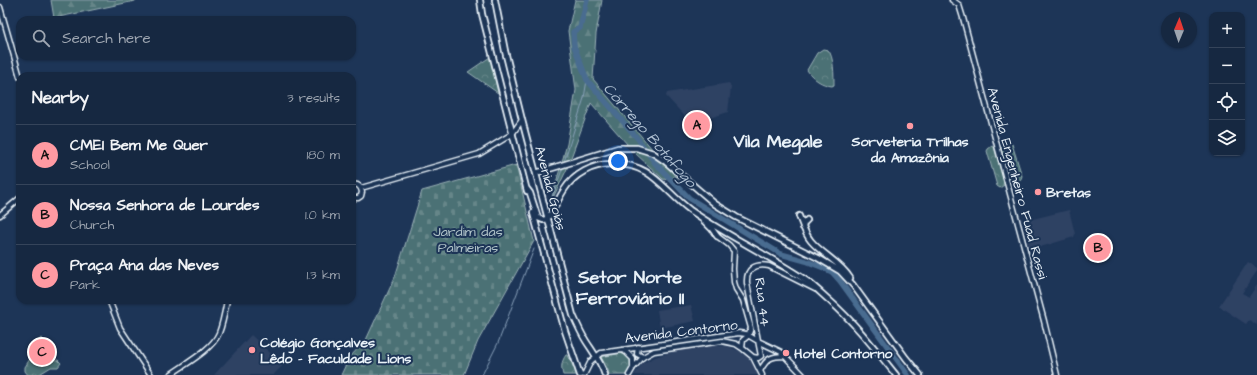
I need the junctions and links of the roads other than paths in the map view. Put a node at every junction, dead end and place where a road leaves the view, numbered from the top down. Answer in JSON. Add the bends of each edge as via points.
{"nodes":[{"id":1,"x":480,"y":0,"type":"edge"},
{"id":2,"x":495,"y":0,"type":"edge"},
{"id":3,"x":952,"y":0,"type":"edge"},
{"id":4,"x":0,"y":7,"type":"edge"},
{"id":5,"x":19,"y":72,"type":"edge"},
{"id":6,"x":522,"y":120,"type":"junction"},
{"id":7,"x":512,"y":134,"type":"junction"},
{"id":8,"x":536,"y":173,"type":"junction"},
{"id":9,"x":356,"y":185,"type":"edge"},
{"id":10,"x":361,"y":188,"type":"junction"},
{"id":11,"x":527,"y":189,"type":"junction"},
{"id":12,"x":356,"y":198,"type":"edge"},
{"id":13,"x":16,"y":201,"type":"edge"},
{"id":14,"x":0,"y":215,"type":"edge"},
{"id":15,"x":799,"y":216,"type":"dead end"},
{"id":16,"x":701,"y":217,"type":"junction"},
{"id":17,"x":548,"y":218,"type":"junction"},
{"id":18,"x":807,"y":220,"type":"dead end"},
{"id":19,"x":803,"y":227,"type":"junction"},
{"id":20,"x":717,"y":236,"type":"joint"},
{"id":21,"x":854,"y":285,"type":"junction"},
{"id":22,"x":819,"y":291,"type":"junction"},
{"id":23,"x":111,"y":304,"type":"edge"},
{"id":24,"x":226,"y":304,"type":"edge"},
{"id":25,"x":748,"y":336,"type":"junction"},
{"id":26,"x":758,"y":341,"type":"junction"},
{"id":27,"x":638,"y":347,"type":"junction"},
{"id":28,"x":742,"y":348,"type":"junction"},
{"id":29,"x":622,"y":350,"type":"junction"},
{"id":30,"x":597,"y":356,"type":"junction"},
{"id":31,"x":761,"y":356,"type":"junction"},
{"id":32,"x":785,"y":356,"type":"junction"},
{"id":33,"x":643,"y":357,"type":"junction"},
{"id":34,"x":753,"y":357,"type":"junction"},
{"id":35,"x":768,"y":359,"type":"junction"},
{"id":36,"x":633,"y":368,"type":"junction"},
{"id":37,"x":761,"y":373,"type":"edge"},
{"id":38,"x":151,"y":375,"type":"edge"},
{"id":39,"x":170,"y":375,"type":"edge"},
{"id":40,"x":580,"y":375,"type":"edge"},
{"id":41,"x":584,"y":375,"type":"edge"},
{"id":42,"x":605,"y":375,"type":"edge"},
{"id":43,"x":629,"y":375,"type":"edge"},
{"id":44,"x":803,"y":375,"type":"edge"},
{"id":45,"x":896,"y":375,"type":"edge"},
{"id":46,"x":920,"y":375,"type":"edge"},
{"id":47,"x":1057,"y":375,"type":"edge"}],
"edges":[{"from":1,"to":7,"type":"main road","name":"Avenida Goiás"},
{"from":2,"to":6,"type":"main road","name":"Avenida Goiás"},
{"from":3,"to":47,"type":"main road","name":"Avenida Engenheiro Fuad Rassi","via":[[959,5],[963,18]]},
{"from":4,"to":5,"type":"main road"},
{"from":6,"to":7,"type":"main road"},
{"from":6,"to":8,"type":"main road","name":"Avenida Goiás"},
{"from":7,"to":10,"type":"main road","via":[[479,154]]},
{"from":7,"to":11,"type":"main road","name":"Avenida Goiás"},
{"from":8,"to":17,"type":"main road","name":"Avenida Goiás"},
{"from":8,"to":21,"type":"main road","via":[[618,148],[637,148],[653,153],[715,204],[818,258],[840,271]]},
{"from":9,"to":10,"type":"main road"},
{"from":10,"to":12,"type":"main road","via":[[361,196]]},
{"from":11,"to":17,"type":"main road","via":[[538,218]]},
{"from":11,"to":40,"type":"main road","name":"Avenida Goiás","via":[[565,331]]},
{"from":13,"to":14,"type":"main road"},
{"from":15,"to":19,"type":"main road"},
{"from":16,"to":17,"type":"main road","via":[[649,173],[625,164],[603,164],[573,179]]},
{"from":16,"to":20,"type":"main road"},
{"from":16,"to":22,"type":"main road","via":[[807,281]]},
{"from":17,"to":30,"type":"main road","name":"Avenida Goiás","via":[[573,315],[578,328]]},
{"from":18,"to":19,"type":"main road"},
{"from":19,"to":21,"type":"main road","via":[[810,240],[840,265]]},
{"from":20,"to":25,"type":"main road","name":"Rua 44","via":[[734,251],[734,282],[743,300],[751,328]]},
{"from":21,"to":46,"type":"main road"},
{"from":22,"to":26,"type":"main road","name":"Rua 44","via":[[769,266],[756,265],[747,276],[747,283]]},
{"from":22,"to":45,"type":"main road","via":[[848,318]]},
{"from":23,"to":38,"type":"main road","via":[[120,328]]},
{"from":24,"to":39,"type":"main road","via":[[219,334],[212,344]]},
{"from":25,"to":26,"type":"main road","name":"Avenida Contorno"},
{"from":25,"to":27,"type":"main road","name":"Avenida Contorno","via":[[739,333]]},
{"from":25,"to":28,"type":"main road","name":"Rua 44","via":[[742,340]]},
{"from":26,"to":31,"type":"main road"},
{"from":26,"to":32,"type":"main road","name":"Avenida Contorno"},
{"from":27,"to":29,"type":"main road","name":"Avenida Contorno"},
{"from":27,"to":33,"type":"main road","via":[[637,354]]},
{"from":28,"to":33,"type":"main road","name":"Avenida Contorno","via":[[722,341],[659,350]]},
{"from":28,"to":34,"type":"main road","name":"Avenida Contorno"},
{"from":29,"to":30,"type":"main road","name":"Avenida Contorno"},
{"from":29,"to":36,"type":"main road","via":[[633,359]]},
{"from":30,"to":41,"type":"main road","via":[[591,361]]},
{"from":30,"to":42,"type":"main road","name":"Avenida Goiás"},
{"from":31,"to":34,"type":"main road"},
{"from":31,"to":35,"type":"main road"},
{"from":32,"to":35,"type":"main road"},
{"from":32,"to":44,"type":"main road","name":"Avenida Contorno"},
{"from":33,"to":36,"type":"main road","name":"Avenida Contorno"},
{"from":34,"to":37,"type":"main road"},
{"from":35,"to":37,"type":"main road"},
{"from":36,"to":43,"type":"main road","name":"Avenida Contorno"}]}
